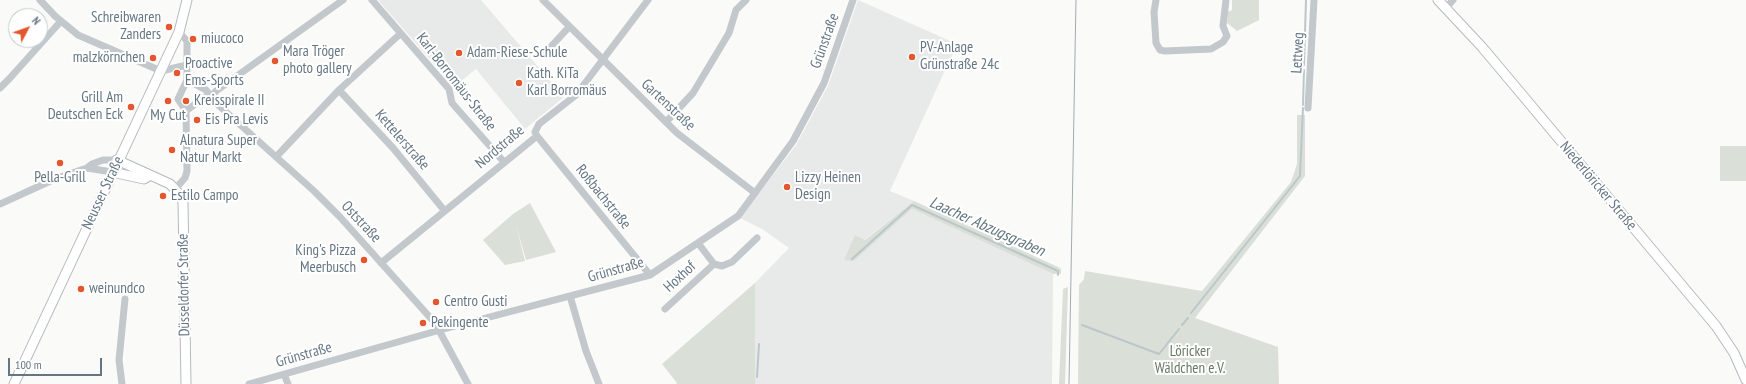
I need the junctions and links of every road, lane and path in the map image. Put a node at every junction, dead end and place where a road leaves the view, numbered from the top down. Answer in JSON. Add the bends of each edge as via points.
{"nodes":[{"id":1,"x":40,"y":0,"type":"edge"},
{"id":2,"x":186,"y":0,"type":"edge"},
{"id":3,"x":343,"y":0,"type":"edge"},
{"id":4,"x":372,"y":0,"type":"edge"},
{"id":5,"x":543,"y":0,"type":"edge"},
{"id":6,"x":648,"y":0,"type":"edge"},
{"id":7,"x":746,"y":0,"type":"edge"},
{"id":8,"x":853,"y":0,"type":"edge"},
{"id":9,"x":1156,"y":0,"type":"edge"},
{"id":10,"x":1226,"y":0,"type":"edge"},
{"id":11,"x":1314,"y":0,"type":"edge"},
{"id":12,"x":1438,"y":0,"type":"edge"},
{"id":13,"x":1453,"y":0,"type":"edge"},
{"id":14,"x":1446,"y":8,"type":"junction"},
{"id":15,"x":61,"y":21,"type":"junction"},
{"id":16,"x":569,"y":27,"type":"junction"},
{"id":17,"x":179,"y":32,"type":"junction"},
{"id":18,"x":400,"y":34,"type":"junction"},
{"id":19,"x":546,"y":52,"type":"dead end"},
{"id":20,"x":602,"y":60,"type":"junction"},
{"id":21,"x":188,"y":65,"type":"junction"},
{"id":22,"x":161,"y":70,"type":"junction"},
{"id":23,"x":187,"y":80,"type":"junction"},
{"id":24,"x":0,"y":88,"type":"edge"},
{"id":25,"x":339,"y":90,"type":"junction"},
{"id":26,"x":212,"y":97,"type":"junction"},
{"id":27,"x":1308,"y":108,"type":"dead end"},
{"id":28,"x":186,"y":111,"type":"junction"},
{"id":29,"x":666,"y":122,"type":"junction"},
{"id":30,"x":537,"y":136,"type":"junction"},
{"id":31,"x":276,"y":157,"type":"junction"},
{"id":32,"x":117,"y":160,"type":"junction"},
{"id":33,"x":504,"y":162,"type":"junction"},
{"id":34,"x":87,"y":168,"type":"junction"},
{"id":35,"x":112,"y":172,"type":"junction"},
{"id":36,"x":150,"y":176,"type":"junction"},
{"id":37,"x":175,"y":189,"type":"junction"},
{"id":38,"x":755,"y":193,"type":"junction"},
{"id":39,"x":0,"y":204,"type":"edge"},
{"id":40,"x":444,"y":210,"type":"junction"},
{"id":41,"x":757,"y":238,"type":"dead end"},
{"id":42,"x":698,"y":243,"type":"junction"},
{"id":43,"x":381,"y":263,"type":"junction"},
{"id":44,"x":714,"y":264,"type":"junction"},
{"id":45,"x":650,"y":275,"type":"junction"},
{"id":46,"x":570,"y":296,"type":"junction"},
{"id":47,"x":125,"y":299,"type":"dead end"},
{"id":48,"x":665,"y":310,"type":"dead end"},
{"id":49,"x":440,"y":330,"type":"junction"},
{"id":50,"x":284,"y":374,"type":"junction"},
{"id":51,"x":1746,"y":380,"type":"edge"},
{"id":52,"x":14,"y":384,"type":"edge"},
{"id":53,"x":122,"y":384,"type":"edge"},
{"id":54,"x":186,"y":384,"type":"edge"},
{"id":55,"x":249,"y":384,"type":"edge"},
{"id":56,"x":288,"y":384,"type":"edge"},
{"id":57,"x":468,"y":384,"type":"edge"},
{"id":58,"x":599,"y":384,"type":"edge"}],
"edges":[{"from":1,"to":15,"type":"street"},
{"from":2,"to":17,"type":"main road","name":"Neusser Straße"},
{"from":3,"to":26,"type":"street","via":[[216,90]]},
{"from":4,"to":18,"type":"street","name":"Karl-Borromäus-Straße"},
{"from":5,"to":16,"type":"street","name":"Gartenstraße"},
{"from":6,"to":20,"type":"street","name":"Nordstraße"},
{"from":7,"to":29,"type":"street","via":[[736,10],[729,33],[694,93]]},
{"from":8,"to":38,"type":"street","name":"Grünstraße","via":[[824,83],[793,141]]},
{"from":9,"to":10,"type":"street","via":[[1156,43],[1160,50],[1165,51],[1211,49],[1223,42],[1227,36],[1223,26]]},
{"from":11,"to":27,"type":"street","name":"Lettweg"},
{"from":12,"to":14,"type":"main road","name":"Niederlöricker Straße"},
{"from":13,"to":14,"type":"street"},
{"from":14,"to":51,"type":"main road","name":"Niederlöricker Straße","via":[[1716,326],[1734,353]]},
{"from":15,"to":22,"type":"street","via":[[78,35]]},
{"from":15,"to":24,"type":"street"},
{"from":16,"to":19,"type":"street"},
{"from":16,"to":20,"type":"street","name":"Gartenstraße"},
{"from":17,"to":21,"type":"street","via":[[187,42]]},
{"from":17,"to":22,"type":"main road","name":"Neusser Straße"},
{"from":18,"to":25,"type":"street"},
{"from":18,"to":33,"type":"street","name":"Karl-Borromäus-Straße","via":[[449,89],[452,103]]},
{"from":20,"to":29,"type":"street","name":"Gartenstraße"},
{"from":20,"to":30,"type":"street","name":"Nordstraße","via":[[576,95],[539,124],[535,132]]},
{"from":21,"to":22,"type":"street"},
{"from":21,"to":23,"type":"street"},
{"from":22,"to":32,"type":"main road","name":"Neusser Straße"},
{"from":23,"to":26,"type":"street","via":[[206,90]]},
{"from":23,"to":28,"type":"street","via":[[178,100]]},
{"from":25,"to":31,"type":"street"},
{"from":25,"to":40,"type":"street","name":"Kettelerstraße","via":[[393,148]]},
{"from":26,"to":28,"type":"street","via":[[203,98]]},
{"from":26,"to":31,"type":"street","name":"Oststraße"},
{"from":28,"to":37,"type":"street","via":[[187,171],[185,178]]},
{"from":29,"to":38,"type":"street","name":"Gartenstraße"},
{"from":30,"to":33,"type":"street","name":"Nordstraße"},
{"from":30,"to":45,"type":"street","name":"Roßbachstraße"},
{"from":31,"to":43,"type":"street","name":"Oststraße","via":[[314,191]]},
{"from":32,"to":34,"type":"street","via":[[103,160]]},
{"from":32,"to":35,"type":"main road","name":"Neusser Straße"},
{"from":32,"to":36,"type":"main road"},
{"from":33,"to":40,"type":"street","name":"Nordstraße"},
{"from":34,"to":35,"type":"street"},
{"from":34,"to":39,"type":"street","via":[[57,178]]},
{"from":35,"to":36,"type":"main road","via":[[144,179]]},
{"from":35,"to":52,"type":"main road","name":"Neusser Straße"},
{"from":36,"to":37,"type":"main road","via":[[170,184]]},
{"from":37,"to":54,"type":"main road","name":"Düsseldorfer Straße","via":[[184,208]]},
{"from":38,"to":42,"type":"street","name":"Grünstraße","via":[[738,216]]},
{"from":40,"to":43,"type":"street","name":"Nordstraße"},
{"from":41,"to":44,"type":"street","name":"Hoxhof","via":[[732,262],[722,266]]},
{"from":42,"to":44,"type":"street","name":"Hoxhof"},
{"from":42,"to":45,"type":"street","name":"Grünstraße"},
{"from":43,"to":49,"type":"street","name":"Oststraße"},
{"from":44,"to":48,"type":"street","name":"Hoxhof"},
{"from":45,"to":46,"type":"street","name":"Grünstraße"},
{"from":46,"to":49,"type":"street","name":"Grünstraße"},
{"from":46,"to":58,"type":"street","via":[[586,351]]},
{"from":47,"to":53,"type":"street","via":[[119,360]]},
{"from":49,"to":50,"type":"street","name":"Grünstraße"},
{"from":49,"to":57,"type":"street","name":"Oststraße"},
{"from":50,"to":55,"type":"street","name":"Grünstraße"},
{"from":50,"to":56,"type":"street"}]}
